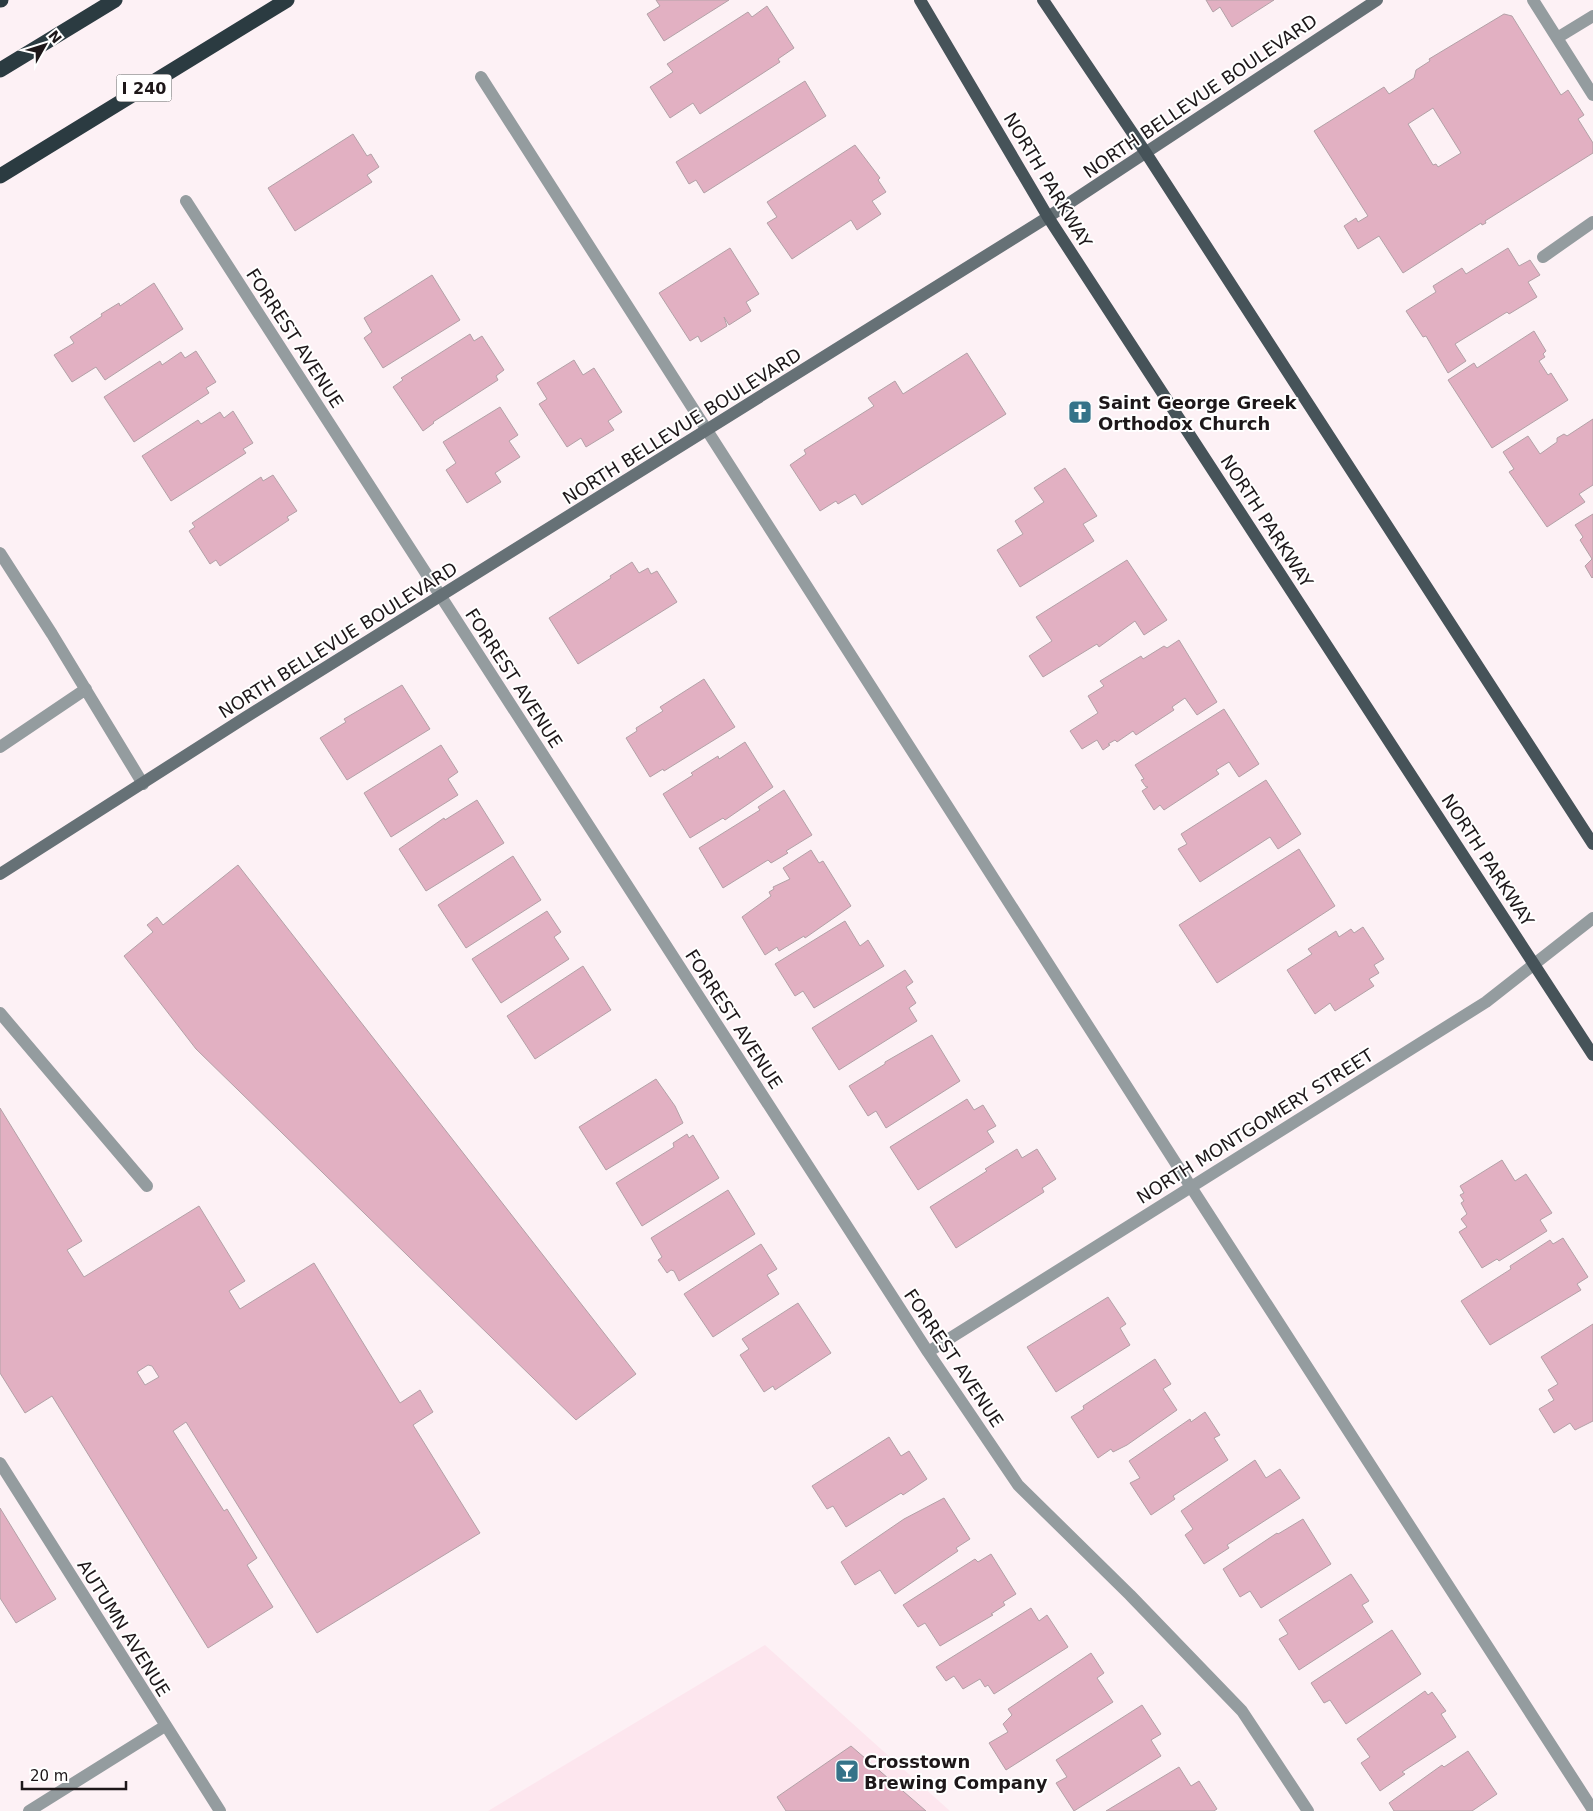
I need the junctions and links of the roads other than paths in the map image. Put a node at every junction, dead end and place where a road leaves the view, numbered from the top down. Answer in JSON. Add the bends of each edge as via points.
{"nodes":[{"id":1,"x":115,"y":0,"type":"edge"},
{"id":2,"x":287,"y":0,"type":"edge"},
{"id":3,"x":920,"y":0,"type":"edge"},
{"id":4,"x":1043,"y":0,"type":"edge"},
{"id":5,"x":1377,"y":0,"type":"edge"},
{"id":6,"x":1533,"y":0,"type":"edge"},
{"id":7,"x":1593,"y":16,"type":"edge"},
{"id":8,"x":1557,"y":38,"type":"junction"},
{"id":9,"x":0,"y":70,"type":"edge"},
{"id":10,"x":481,"y":77,"type":"dead end"},
{"id":11,"x":1593,"y":95,"type":"edge"},
{"id":12,"x":1146,"y":153,"type":"junction"},
{"id":13,"x":0,"y":176,"type":"edge"},
{"id":14,"x":186,"y":201,"type":"dead end"},
{"id":15,"x":1048,"y":217,"type":"junction"},
{"id":16,"x":1593,"y":222,"type":"edge"},
{"id":17,"x":1543,"y":257,"type":"dead end"},
{"id":18,"x":707,"y":430,"type":"junction"},
{"id":19,"x":0,"y":552,"type":"edge"},
{"id":20,"x":440,"y":597,"type":"junction"},
{"id":21,"x":86,"y":689,"type":"junction"},
{"id":22,"x":0,"y":747,"type":"edge"},
{"id":23,"x":143,"y":784,"type":"junction"},
{"id":24,"x":1593,"y":844,"type":"edge"},
{"id":25,"x":0,"y":874,"type":"edge"},
{"id":26,"x":1593,"y":918,"type":"edge"},
{"id":27,"x":1536,"y":965,"type":"junction"},
{"id":28,"x":0,"y":1014,"type":"edge"},
{"id":29,"x":1593,"y":1055,"type":"edge"},
{"id":30,"x":147,"y":1186,"type":"dead end"},
{"id":31,"x":1191,"y":1187,"type":"junction"},
{"id":32,"x":928,"y":1352,"type":"junction"},
{"id":33,"x":0,"y":1463,"type":"edge"},
{"id":34,"x":165,"y":1726,"type":"junction"},
{"id":35,"x":1593,"y":1810,"type":"edge"},
{"id":36,"x":29,"y":1811,"type":"edge"},
{"id":37,"x":220,"y":1811,"type":"edge"},
{"id":38,"x":1308,"y":1811,"type":"edge"}],
"edges":[{"from":1,"to":9,"type":"highway"},
{"from":2,"to":13,"type":"highway","number":"I 240"},
{"from":3,"to":15,"type":"main road","name":"NORTH PARKWAY"},
{"from":4,"to":12,"type":"main road"},
{"from":5,"to":12,"type":"street","name":"NORTH BELLEVUE BOULEVARD"},
{"from":6,"to":8,"type":"street"},
{"from":7,"to":8,"type":"street"},
{"from":8,"to":11,"type":"street"},
{"from":10,"to":18,"type":"street"},
{"from":12,"to":15,"type":"street","name":"NORTH BELLEVUE BOULEVARD"},
{"from":12,"to":24,"type":"main road"},
{"from":14,"to":20,"type":"street","name":"FORREST AVENUE"},
{"from":15,"to":18,"type":"street","name":"NORTH BELLEVUE BOULEVARD"},
{"from":15,"to":27,"type":"main road","name":"NORTH PARKWAY"},
{"from":16,"to":17,"type":"street"},
{"from":18,"to":20,"type":"street","name":"NORTH BELLEVUE BOULEVARD"},
{"from":18,"to":31,"type":"street"},
{"from":19,"to":21,"type":"street"},
{"from":20,"to":23,"type":"street","name":"NORTH BELLEVUE BOULEVARD"},
{"from":20,"to":32,"type":"street","name":"FORREST AVENUE"},
{"from":21,"to":22,"type":"street"},
{"from":21,"to":23,"type":"street"},
{"from":23,"to":25,"type":"street","name":"NORTH BELLEVUE BOULEVARD"},
{"from":26,"to":27,"type":"street","name":"NORTH MONTGOMERY STREET"},
{"from":27,"to":29,"type":"main road","name":"NORTH PARKWAY"},
{"from":27,"to":31,"type":"street","name":"NORTH MONTGOMERY STREET","via":[[1486,1002]]},
{"from":28,"to":30,"type":"street"},
{"from":31,"to":32,"type":"street","name":"NORTH MONTGOMERY STREET"},
{"from":31,"to":35,"type":"street"},
{"from":32,"to":38,"type":"street","name":"FORREST AVENUE","via":[[1018,1485],[1242,1711]]},
{"from":33,"to":34,"type":"street","name":"AUTUMN AVENUE"},
{"from":34,"to":36,"type":"street"},
{"from":34,"to":37,"type":"street","name":"AUTUMN AVENUE"}]}
